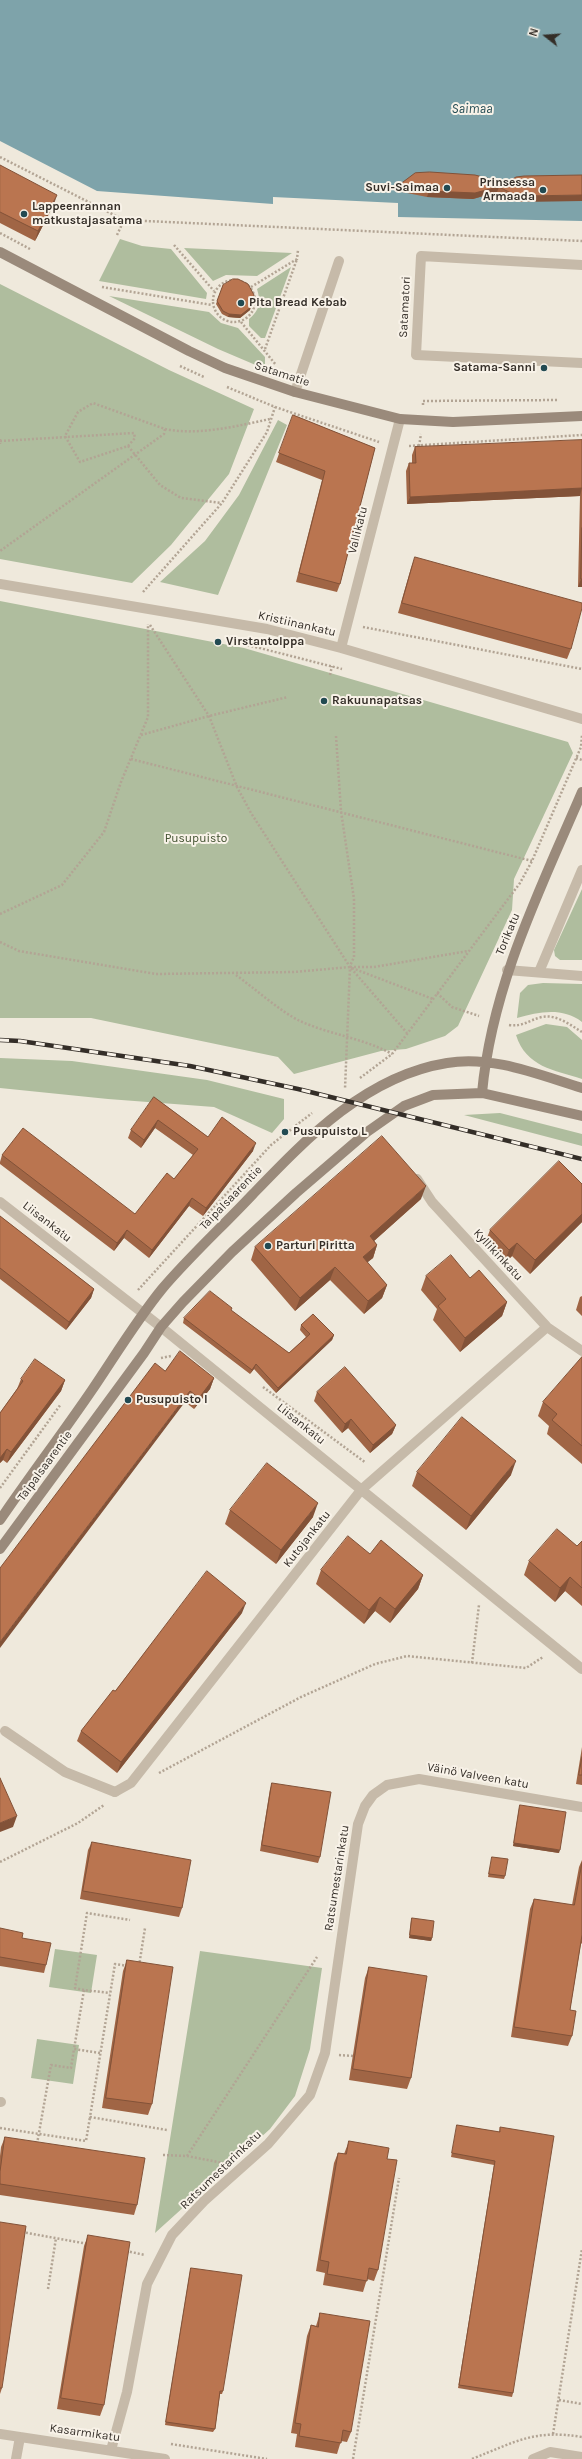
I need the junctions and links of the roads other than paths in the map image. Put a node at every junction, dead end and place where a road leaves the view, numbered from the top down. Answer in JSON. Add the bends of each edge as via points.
{"nodes":[{"id":1,"x":0,"y":252,"type":"edge"},
{"id":2,"x":339,"y":260,"type":"dead end"},
{"id":3,"x":582,"y":265,"type":"edge"},
{"id":4,"x":582,"y":363,"type":"edge"},
{"id":5,"x":295,"y":392,"type":"junction"},
{"id":6,"x":582,"y":416,"type":"edge"},
{"id":7,"x":400,"y":419,"type":"junction"},
{"id":8,"x":0,"y":584,"type":"edge"},
{"id":9,"x":341,"y":648,"type":"junction"},
{"id":10,"x":582,"y":719,"type":"edge"},
{"id":11,"x":582,"y":792,"type":"edge"},
{"id":12,"x":580,"y":805,"type":"edge"},
{"id":13,"x":582,"y":870,"type":"edge"},
{"id":14,"x":507,"y":970,"type":"junction"},
{"id":15,"x":539,"y":972,"type":"junction"},
{"id":16,"x":582,"y":976,"type":"edge"},
{"id":17,"x":484,"y":1062,"type":"junction"},
{"id":18,"x":582,"y":1088,"type":"edge"},
{"id":19,"x":482,"y":1093,"type":"junction"},
{"id":20,"x":582,"y":1116,"type":"edge"},
{"id":21,"x":409,"y":1172,"type":"edge"},
{"id":22,"x":0,"y":1202,"type":"edge"},
{"id":23,"x":143,"y":1313,"type":"junction"},
{"id":24,"x":547,"y":1326,"type":"junction"},
{"id":25,"x":161,"y":1327,"type":"junction"},
{"id":26,"x":582,"y":1351,"type":"edge"},
{"id":27,"x":361,"y":1490,"type":"junction"},
{"id":28,"x":0,"y":1520,"type":"edge"},
{"id":29,"x":0,"y":1549,"type":"edge"},
{"id":30,"x":582,"y":1670,"type":"edge"},
{"id":31,"x":5,"y":1731,"type":"dead end"},
{"id":32,"x":373,"y":1795,"type":"joint"},
{"id":33,"x":582,"y":1807,"type":"edge"},
{"id":34,"x":0,"y":2434,"type":"edge"},
{"id":35,"x":20,"y":2437,"type":"junction"},
{"id":36,"x":111,"y":2450,"type":"junction"},
{"id":37,"x":582,"y":2457,"type":"edge"},
{"id":38,"x":16,"y":2459,"type":"edge"},
{"id":39,"x":165,"y":2459,"type":"edge"},
{"id":40,"x":533,"y":2459,"type":"edge"}],
"edges":[{"from":1,"to":5,"type":"main road","name":"Satamatie","via":[[189,351],[225,368]]},
{"from":2,"to":5,"type":"street"},
{"from":3,"to":4,"type":"street","name":"Satamatori","via":[[421,256],[416,355]]},
{"from":5,"to":7,"type":"main road","name":"Satamatie"},
{"from":6,"to":7,"type":"main road","name":"Satamatie","via":[[453,422]]},
{"from":7,"to":9,"type":"street","name":"Vallikatu"},
{"from":8,"to":9,"type":"street","name":"Kristiinankatu","via":[[267,629]]},
{"from":9,"to":10,"type":"street","name":"Kristiinankatu"},
{"from":11,"to":12,"type":"main road","name":"Torikatu"},
{"from":12,"to":14,"type":"main road","name":"Torikatu"},
{"from":13,"to":15,"type":"street"},
{"from":14,"to":15,"type":"street"},
{"from":14,"to":17,"type":"main road","name":"Torikatu"},
{"from":15,"to":16,"type":"street"},
{"from":17,"to":18,"type":"main road","name":"Taipalsaarentie","via":[[526,1071]]},
{"from":17,"to":19,"type":"main road","name":"Torikatu"},
{"from":17,"to":23,"type":"main road","name":"Taipalsaarentie","via":[[447,1063],[408,1073],[378,1088],[331,1118],[247,1200],[164,1287]]},
{"from":19,"to":20,"type":"main road","name":"Taipalsaarentie"},
{"from":19,"to":25,"type":"main road","name":"Taipalsaarentie","via":[[433,1095],[404,1106],[367,1132],[232,1252]]},
{"from":21,"to":24,"type":"street","name":"Kyllikinkatu","via":[[420,1182],[432,1202]]},
{"from":22,"to":23,"type":"street","name":"Liisankatu"},
{"from":23,"to":25,"type":"street","name":"Liisankatu"},
{"from":23,"to":28,"type":"main road","name":"Taipalsaarentie"},
{"from":24,"to":26,"type":"street","name":"Kyllikinkatu"},
{"from":24,"to":27,"type":"street","name":"Kutojankatu"},
{"from":25,"to":27,"type":"street","name":"Liisankatu"},
{"from":25,"to":29,"type":"main road","name":"Taipalsaarentie"},
{"from":27,"to":30,"type":"street","name":"Liisankatu"},
{"from":27,"to":31,"type":"street","name":"Kutojankatu","via":[[131,1783],[115,1792],[64,1772]]},
{"from":32,"to":33,"type":"street","name":"Väinö Valveen katu","via":[[387,1785],[420,1779]]},
{"from":32,"to":36,"type":"street","name":"Ratsumestarinkatu","via":[[365,1806],[358,1824],[325,2053],[310,2095],[268,2144],[204,2201],[172,2235],[147,2284],[127,2392]]},
{"from":34,"to":35,"type":"street","name":"Kasarmikatu"},
{"from":35,"to":36,"type":"street","name":"Kasarmikatu"},
{"from":35,"to":38,"type":"street"},
{"from":36,"to":39,"type":"street","name":"Kasarmikatu"},
{"from":37,"to":40,"type":"street","via":[[550,2452]]}]}
